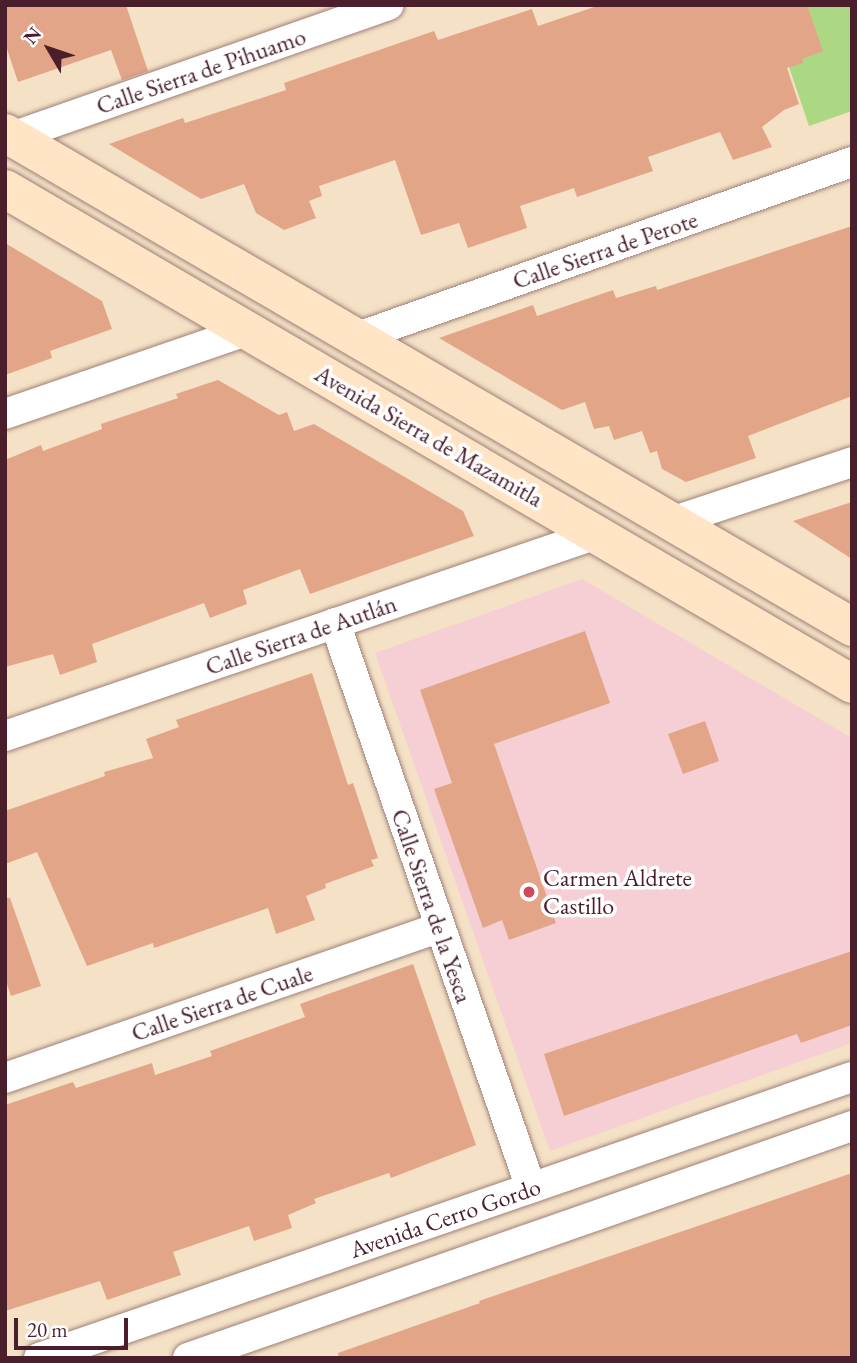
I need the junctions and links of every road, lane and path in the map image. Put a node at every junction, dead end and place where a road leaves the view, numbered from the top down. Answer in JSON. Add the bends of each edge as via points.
{"nodes":[{"id":1,"x":389,"y":5,"type":"edge"},
{"id":2,"x":9,"y":135,"type":"edge"},
{"id":3,"x":852,"y":162,"type":"edge"},
{"id":4,"x":5,"y":189,"type":"edge"},
{"id":5,"x":190,"y":241,"type":"junction"},
{"id":6,"x":166,"y":283,"type":"junction"},
{"id":7,"x":249,"y":330,"type":"junction"},
{"id":8,"x":358,"y":337,"type":"junction"},
{"id":9,"x":5,"y":414,"type":"edge"},
{"id":10,"x":852,"y":462,"type":"edge"},
{"id":11,"x":668,"y":523,"type":"junction"},
{"id":12,"x":597,"y":534,"type":"junction"},
{"id":13,"x":335,"y":623,"type":"junction"},
{"id":14,"x":852,"y":627,"type":"edge"},
{"id":15,"x":852,"y":684,"type":"edge"},
{"id":16,"x":5,"y":736,"type":"edge"},
{"id":17,"x":439,"y":928,"type":"junction"},
{"id":18,"x":852,"y":1077,"type":"edge"},
{"id":19,"x":5,"y":1078,"type":"edge"},
{"id":20,"x":852,"y":1126,"type":"edge"},
{"id":21,"x":531,"y":1188,"type":"junction"},
{"id":22,"x":38,"y":1358,"type":"edge"},
{"id":23,"x":188,"y":1358,"type":"edge"}],
"edges":[{"from":1,"to":2,"type":"street","name":"Calle Sierra de Pihuamo"},
{"from":2,"to":5,"type":"street","name":"Avenida Sierra de Mazamitla"},
{"from":3,"to":8,"type":"street","name":"Calle Sierra de Perote"},
{"from":4,"to":6,"type":"street","name":"Avenida Sierra de Mazamitla"},
{"from":5,"to":6,"type":"street"},
{"from":5,"to":8,"type":"street","name":"Avenida Sierra de Mazamitla"},
{"from":6,"to":7,"type":"street","name":"Avenida Sierra de Mazamitla"},
{"from":7,"to":9,"type":"street"},
{"from":7,"to":12,"type":"street","name":"Avenida Sierra de Mazamitla"},
{"from":8,"to":11,"type":"street","name":"Avenida Sierra de Mazamitla"},
{"from":10,"to":11,"type":"street"},
{"from":11,"to":14,"type":"street","name":"Avenida Sierra de Mazamitla"},
{"from":12,"to":13,"type":"street","name":"Calle Sierra de Autlán"},
{"from":12,"to":15,"type":"street","name":"Avenida Sierra de Mazamitla"},
{"from":13,"to":16,"type":"street","name":"Calle Sierra de Autlán"},
{"from":13,"to":17,"type":"street","name":"Calle Sierra de la Yesca"},
{"from":17,"to":19,"type":"street","name":"Calle Sierra de Cuale"},
{"from":17,"to":21,"type":"street","name":"Calle Sierra de la Yesca"},
{"from":18,"to":21,"type":"street","name":"Avenida Cerro Gordo"},
{"from":20,"to":23,"type":"street","name":"Avenida Cerro Gordo"},
{"from":21,"to":22,"type":"street","name":"Avenida Cerro Gordo"}]}
